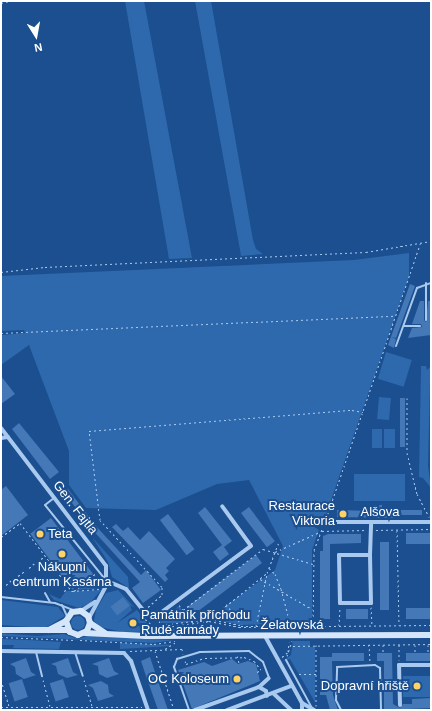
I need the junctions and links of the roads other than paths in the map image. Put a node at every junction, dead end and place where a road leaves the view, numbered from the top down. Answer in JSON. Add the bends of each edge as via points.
{"nodes":[{"id":1,"x":426,"y":283,"type":"junction"},
{"id":2,"x":431,"y":283,"type":"edge"},
{"id":3,"x":426,"y":320,"type":"dead end"},
{"id":4,"x":404,"y":326,"type":"junction"},
{"id":5,"x":420,"y":326,"type":"dead end"},
{"id":6,"x":396,"y":346,"type":"dead end"},
{"id":7,"x":1,"y":428,"type":"edge"},
{"id":8,"x":8,"y":437,"type":"junction"},
{"id":9,"x":1,"y":438,"type":"edge"},
{"id":10,"x":54,"y":497,"type":"junction"},
{"id":11,"x":222,"y":506,"type":"dead end"},
{"id":12,"x":330,"y":522,"type":"dead end"},
{"id":13,"x":371,"y":522,"type":"junction"},
{"id":14,"x":431,"y":522,"type":"edge"},
{"id":15,"x":370,"y":554,"type":"junction"},
{"id":16,"x":108,"y":581,"type":"junction"},
{"id":17,"x":45,"y":593,"type":"dead end"},
{"id":18,"x":1,"y":596,"type":"edge"},
{"id":19,"x":29,"y":597,"type":"dead end"},
{"id":20,"x":30,"y":600,"type":"junction"},
{"id":21,"x":50,"y":602,"type":"junction"},
{"id":22,"x":96,"y":602,"type":"junction"},
{"id":23,"x":62,"y":605,"type":"junction"},
{"id":24,"x":79,"y":611,"type":"junction"},
{"id":25,"x":67,"y":619,"type":"junction"},
{"id":26,"x":90,"y":620,"type":"junction"},
{"id":27,"x":1,"y":630,"type":"edge"},
{"id":28,"x":68,"y":630,"type":"junction"},
{"id":29,"x":48,"y":631,"type":"junction"},
{"id":30,"x":85,"y":633,"type":"junction"},
{"id":31,"x":106,"y":633,"type":"junction"},
{"id":32,"x":431,"y":635,"type":"edge"},
{"id":33,"x":265,"y":636,"type":"junction"},
{"id":34,"x":1,"y":651,"type":"edge"},
{"id":35,"x":36,"y":651,"type":"junction"},
{"id":36,"x":75,"y":651,"type":"junction"},
{"id":37,"x":286,"y":660,"type":"dead end"},
{"id":38,"x":431,"y":665,"type":"edge"},
{"id":39,"x":42,"y":676,"type":"road end"},
{"id":40,"x":83,"y":676,"type":"road end"},
{"id":41,"x":269,"y":678,"type":"joint"},
{"id":42,"x":292,"y":686,"type":"junction"},
{"id":43,"x":259,"y":687,"type":"junction"},
{"id":44,"x":274,"y":694,"type":"junction"},
{"id":45,"x":267,"y":696,"type":"junction"},
{"id":46,"x":302,"y":704,"type":"junction"},
{"id":47,"x":400,"y":705,"type":"dead end"},
{"id":48,"x":147,"y":709,"type":"edge"},
{"id":49,"x":313,"y":709,"type":"edge"},
{"id":50,"x":190,"y":710,"type":"edge"},
{"id":51,"x":195,"y":710,"type":"edge"},
{"id":52,"x":228,"y":710,"type":"edge"},
{"id":53,"x":291,"y":710,"type":"edge"},
{"id":54,"x":302,"y":710,"type":"edge"},
{"id":55,"x":341,"y":710,"type":"edge"},
{"id":56,"x":381,"y":710,"type":"edge"}],
"edges":[{"from":1,"to":2,"type":"lane"},
{"from":1,"to":3,"type":"lane"},
{"from":1,"to":4,"type":"lane","via":[[417,288]]},
{"from":4,"to":5,"type":"lane"},
{"from":4,"to":6,"type":"lane"},
{"from":7,"to":8,"type":"street","name":"Gen. Fajtla"},
{"from":8,"to":9,"type":"street"},
{"from":8,"to":10,"type":"street","name":"Gen. Fajtla"},
{"from":10,"to":16,"type":"street","name":"Gen. Fajtla","via":[[103,560]]},
{"from":10,"to":16,"type":"lane","via":[[44,505],[97,573]]},
{"from":11,"to":16,"type":"street","via":[[251,546],[159,614],[152,616],[143,613],[126,589]]},
{"from":12,"to":13,"type":"street","name":"Alšova"},
{"from":13,"to":14,"type":"street","name":"Alšova"},
{"from":13,"to":15,"type":"street"},
{"from":15,"to":15,"type":"street","via":[[371,603],[340,603],[339,555]]},
{"from":16,"to":22,"type":"street"},
{"from":17,"to":21,"type":"lane"},
{"from":18,"to":20,"type":"lane"},
{"from":19,"to":20,"type":"lane"},
{"from":20,"to":21,"type":"lane"},
{"from":21,"to":23,"type":"lane"},
{"from":22,"to":24,"type":"street"},
{"from":22,"to":26,"type":"street"},
{"from":23,"to":24,"type":"lane"},
{"from":23,"to":25,"type":"lane"},
{"from":24,"to":25,"type":"main road"},
{"from":24,"to":26,"type":"main road"},
{"from":25,"to":28,"type":"main road"},
{"from":25,"to":29,"type":"main road"},
{"from":26,"to":30,"type":"main road"},
{"from":26,"to":31,"type":"main road"},
{"from":27,"to":29,"type":"main road","name":"Želatovská"},
{"from":28,"to":29,"type":"main road","name":"Želatovská"},
{"from":28,"to":30,"type":"main road","name":"Želatovská","via":[[76,635]]},
{"from":30,"to":31,"type":"main road","name":"Želatovská"},
{"from":31,"to":33,"type":"main road","name":"Želatovská"},
{"from":32,"to":33,"type":"main road","name":"Želatovská"},
{"from":33,"to":42,"type":"street"},
{"from":34,"to":35,"type":"street"},
{"from":35,"to":36,"type":"street"},
{"from":35,"to":39,"type":"lane"},
{"from":36,"to":40,"type":"lane"},
{"from":36,"to":48,"type":"street","via":[[121,652],[131,661]]},
{"from":37,"to":49,"type":"lane"},
{"from":38,"to":47,"type":"street","via":[[399,665]]},
{"from":41,"to":43,"type":"street"},
{"from":41,"to":50,"type":"lane","via":[[263,662],[249,651],[200,652],[184,657],[175,661],[174,667]]},
{"from":42,"to":44,"type":"street"},
{"from":42,"to":46,"type":"street"},
{"from":43,"to":45,"type":"street","via":[[266,691]]},
{"from":43,"to":51,"type":"street"},
{"from":44,"to":45,"type":"street"},
{"from":44,"to":53,"type":"street"},
{"from":45,"to":52,"type":"street"},
{"from":46,"to":49,"type":"street"},
{"from":46,"to":54,"type":"street"},
{"from":55,"to":56,"type":"lane","via":[[336,700],[337,667],[370,665],[380,668]]}]}
